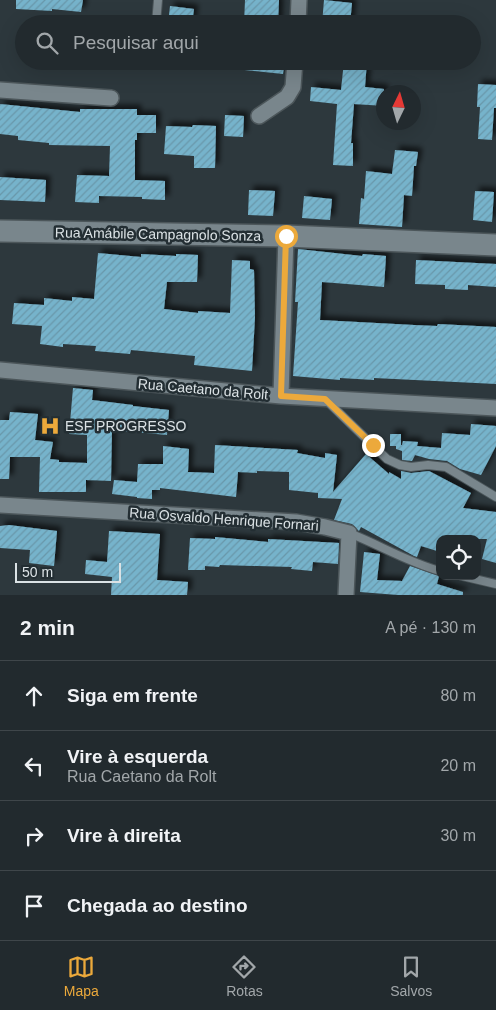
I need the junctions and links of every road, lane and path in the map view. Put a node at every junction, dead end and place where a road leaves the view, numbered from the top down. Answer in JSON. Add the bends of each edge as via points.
{"nodes":[{"id":1,"x":158,"y":0,"type":"edge"},
{"id":2,"x":299,"y":0,"type":"edge"},
{"id":3,"x":157,"y":15,"type":"edge"},
{"id":4,"x":298,"y":15,"type":"edge"},
{"id":5,"x":294,"y":70,"type":"edge"},
{"id":6,"x":0,"y":90,"type":"edge"},
{"id":7,"x":111,"y":98,"type":"dead end"},
{"id":8,"x":259,"y":116,"type":"dead end"},
{"id":9,"x":0,"y":231,"type":"edge"},
{"id":10,"x":286,"y":236,"type":"junction"},
{"id":11,"x":496,"y":244,"type":"edge"},
{"id":12,"x":0,"y":370,"type":"edge"},
{"id":13,"x":281,"y":396,"type":"junction"},
{"id":14,"x":325,"y":399,"type":"junction"},
{"id":15,"x":496,"y":408,"type":"edge"},
{"id":16,"x":496,"y":498,"type":"edge"},
{"id":17,"x":0,"y":504,"type":"edge"},
{"id":18,"x":349,"y":533,"type":"junction"},
{"id":19,"x":436,"y":569,"type":"edge"},
{"id":20,"x":479,"y":580,"type":"edge"},
{"id":21,"x":496,"y":584,"type":"edge"},
{"id":22,"x":346,"y":595,"type":"edge"}],
"edges":[{"from":1,"to":3,"type":"lane"},
{"from":2,"to":4,"type":"street"},
{"from":5,"to":8,"type":"street","via":[[293,87],[287,97]]},
{"from":6,"to":7,"type":"street"},
{"from":9,"to":10,"type":"street","name":"Rua Amábile Campagnolo Sonza"},
{"from":10,"to":11,"type":"street","name":"Rua Amábile Campagnolo Sonza"},
{"from":10,"to":13,"type":"street"},
{"from":12,"to":13,"type":"street","name":"Rua Caetano da Rolt"},
{"from":13,"to":14,"type":"street","name":"Rua Caetano da Rolt"},
{"from":14,"to":15,"type":"street","name":"Rua Caetano da Rolt"},
{"from":14,"to":16,"type":"lane","via":[[387,459],[411,467],[446,467]]},
{"from":17,"to":18,"type":"street","name":"Rua Osvaldo Henrique Fornari","via":[[296,522]]},
{"from":18,"to":19,"type":"lane","name":"Rua Osvaldo Henrique Fornari","via":[[407,560]]},
{"from":18,"to":22,"type":"street"},
{"from":20,"to":21,"type":"lane"}]}
